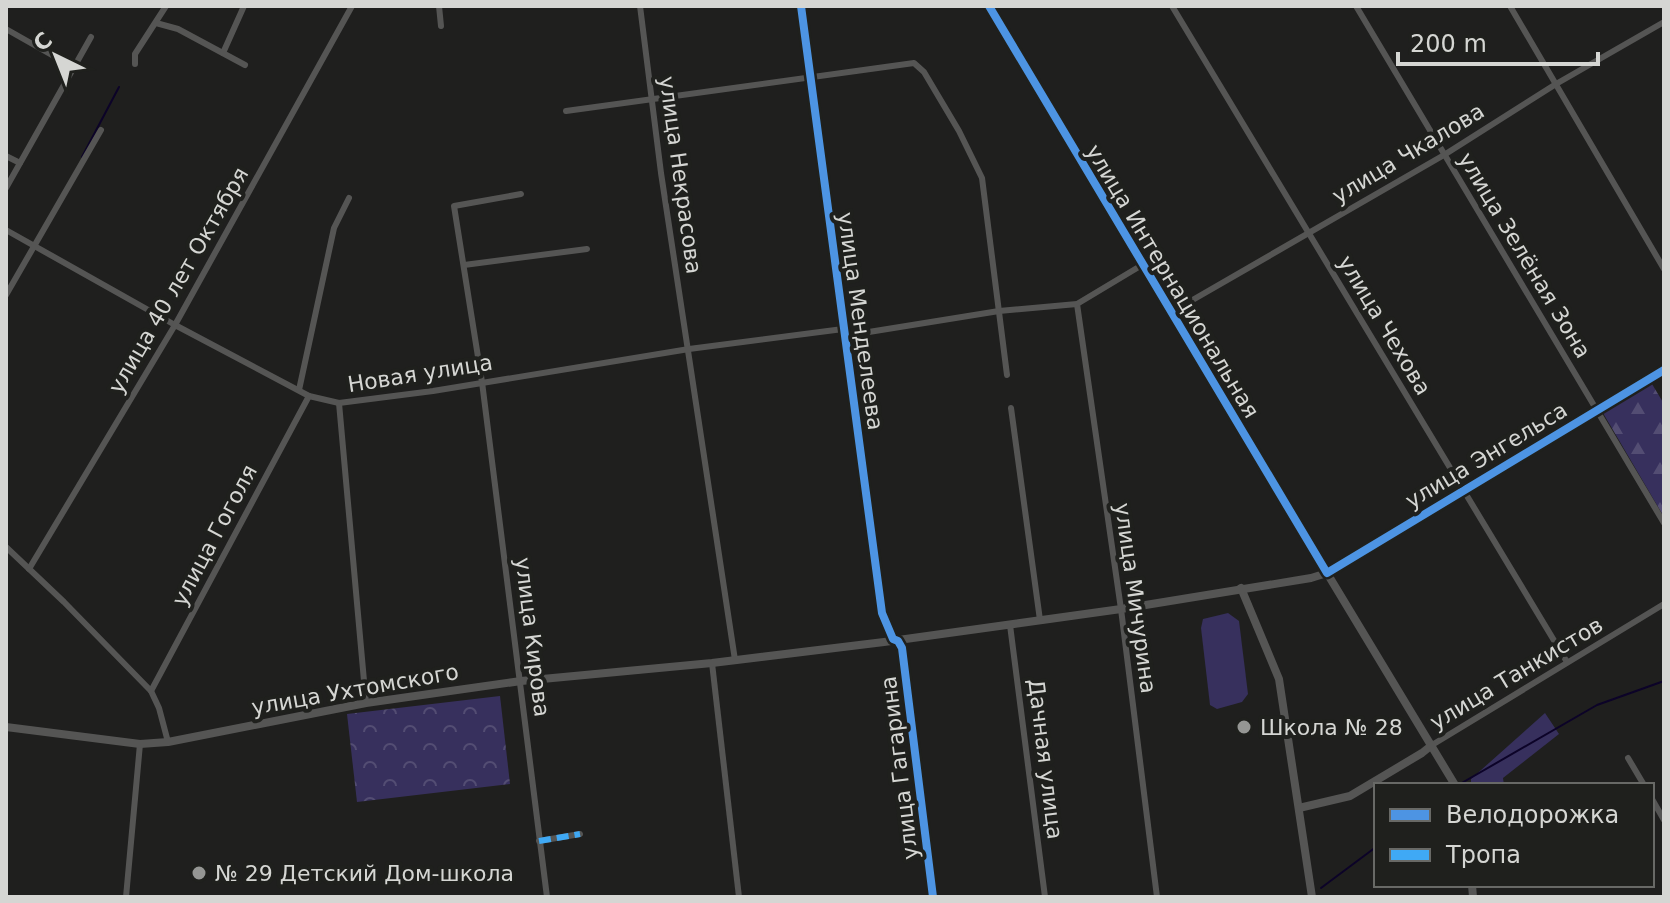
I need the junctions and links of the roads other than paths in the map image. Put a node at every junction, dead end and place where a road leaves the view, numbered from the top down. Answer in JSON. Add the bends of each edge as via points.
{"nodes":[{"id":1,"x":166,"y":6,"type":"edge"},
{"id":2,"x":244,"y":6,"type":"edge"},
{"id":3,"x":352,"y":6,"type":"edge"},
{"id":4,"x":439,"y":6,"type":"edge"},
{"id":5,"x":640,"y":6,"type":"edge"},
{"id":6,"x":801,"y":6,"type":"edge"},
{"id":7,"x":989,"y":6,"type":"edge"},
{"id":8,"x":1172,"y":6,"type":"edge"},
{"id":9,"x":1356,"y":6,"type":"edge"},
{"id":10,"x":1510,"y":6,"type":"edge"},
{"id":11,"x":1664,"y":22,"type":"edge"},
{"id":12,"x":156,"y":23,"type":"junction"},
{"id":13,"x":441,"y":26,"type":"dead end"},
{"id":14,"x":6,"y":29,"type":"edge"},
{"id":15,"x":91,"y":37,"type":"dead end"},
{"id":16,"x":223,"y":53,"type":"junction"},
{"id":17,"x":135,"y":64,"type":"dead end"},
{"id":18,"x":245,"y":65,"type":"dead end"},
{"id":19,"x":73,"y":67,"type":"junction"},
{"id":20,"x":811,"y":79,"type":"junction"},
{"id":21,"x":1556,"y":84,"type":"junction"},
{"id":22,"x":651,"y":98,"type":"junction"},
{"id":23,"x":566,"y":111,"type":"dead end"},
{"id":24,"x":101,"y":130,"type":"dead end"},
{"id":25,"x":1444,"y":155,"type":"junction"},
{"id":26,"x":6,"y":156,"type":"edge"},
{"id":27,"x":20,"y":163,"type":"junction"},
{"id":28,"x":6,"y":188,"type":"edge"},
{"id":29,"x":521,"y":194,"type":"dead end"},
{"id":30,"x":349,"y":198,"type":"dead end"},
{"id":31,"x":6,"y":230,"type":"edge"},
{"id":32,"x":1309,"y":232,"type":"junction"},
{"id":33,"x":35,"y":246,"type":"junction"},
{"id":34,"x":587,"y":249,"type":"dead end"},
{"id":35,"x":464,"y":265,"type":"junction"},
{"id":36,"x":1142,"y":265,"type":"junction"},
{"id":37,"x":1664,"y":269,"type":"edge"},
{"id":38,"x":6,"y":295,"type":"edge"},
{"id":39,"x":1077,"y":304,"type":"junction"},
{"id":40,"x":999,"y":311,"type":"junction"},
{"id":41,"x":1170,"y":313,"type":"junction"},
{"id":42,"x":175,"y":325,"type":"junction"},
{"id":43,"x":844,"y":332,"type":"junction"},
{"id":44,"x":689,"y":349,"type":"junction"},
{"id":45,"x":1664,"y":370,"type":"edge"},
{"id":46,"x":1007,"y":375,"type":"dead end"},
{"id":47,"x":482,"y":382,"type":"junction"},
{"id":48,"x":299,"y":390,"type":"junction"},
{"id":49,"x":309,"y":396,"type":"junction"},
{"id":50,"x":339,"y":403,"type":"junction"},
{"id":51,"x":1011,"y":408,"type":"dead end"},
{"id":52,"x":1597,"y":409,"type":"junction"},
{"id":53,"x":1463,"y":490,"type":"junction"},
{"id":54,"x":1664,"y":523,"type":"edge"},
{"id":55,"x":6,"y":547,"type":"edge"},
{"id":56,"x":29,"y":569,"type":"junction"},
{"id":57,"x":1327,"y":573,"type":"junction"},
{"id":58,"x":1241,"y":588,"type":"junction"},
{"id":59,"x":1664,"y":604,"type":"edge"},
{"id":60,"x":1121,"y":609,"type":"junction"},
{"id":61,"x":1040,"y":620,"type":"junction"},
{"id":62,"x":1010,"y":625,"type":"junction"},
{"id":63,"x":893,"y":639,"type":"junction"},
{"id":64,"x":735,"y":660,"type":"junction"},
{"id":65,"x":1567,"y":662,"type":"junction"},
{"id":66,"x":712,"y":663,"type":"junction"},
{"id":67,"x":521,"y":681,"type":"junction"},
{"id":68,"x":151,"y":691,"type":"junction"},
{"id":69,"x":366,"y":703,"type":"junction"},
{"id":70,"x":6,"y":727,"type":"edge"},
{"id":71,"x":168,"y":742,"type":"junction"},
{"id":72,"x":140,"y":744,"type":"junction"},
{"id":73,"x":1432,"y":745,"type":"junction"},
{"id":74,"x":1628,"y":758,"type":"dead end"},
{"id":75,"x":1454,"y":783,"type":"edge"},
{"id":76,"x":1643,"y":783,"type":"edge"},
{"id":77,"x":1654,"y":802,"type":"edge"},
{"id":78,"x":1299,"y":808,"type":"junction"},
{"id":79,"x":1664,"y":820,"type":"edge"},
{"id":80,"x":580,"y":834,"type":"dead end"},
{"id":81,"x":539,"y":841,"type":"junction"},
{"id":82,"x":126,"y":897,"type":"edge"},
{"id":83,"x":547,"y":897,"type":"edge"},
{"id":84,"x":739,"y":897,"type":"edge"},
{"id":85,"x":933,"y":897,"type":"edge"},
{"id":86,"x":1045,"y":897,"type":"edge"},
{"id":87,"x":1157,"y":897,"type":"edge"},
{"id":88,"x":1312,"y":897,"type":"edge"}],
"edges":[{"from":1,"to":12,"type":"street"},
{"from":2,"to":16,"type":"street"},
{"from":3,"to":42,"type":"street","name":"улица 40 лет Октября"},
{"from":4,"to":13,"type":"street"},
{"from":5,"to":22,"type":"street","name":"улица Некрасова"},
{"from":6,"to":20,"type":"street","name":"улица Менделеева"},
{"from":7,"to":36,"type":"main road","name":"улица Интернациональная"},
{"from":8,"to":32,"type":"street","name":"улица Чехова"},
{"from":9,"to":25,"type":"street","name":"улица Зелёная Зона"},
{"from":10,"to":21,"type":"street"},
{"from":11,"to":21,"type":"street","name":"улица Чкалова"},
{"from":12,"to":16,"type":"street"},
{"from":12,"to":17,"type":"street","via":[[135,54]]},
{"from":14,"to":19,"type":"street"},
{"from":15,"to":19,"type":"street"},
{"from":16,"to":18,"type":"street"},
{"from":19,"to":27,"type":"street"},
{"from":20,"to":22,"type":"street"},
{"from":20,"to":40,"type":"street","via":[[914,63],[924,72],[982,178]]},
{"from":20,"to":43,"type":"street","name":"улица Менделеева"},
{"from":21,"to":25,"type":"street","name":"улица Чкалова"},
{"from":21,"to":37,"type":"street"},
{"from":22,"to":23,"type":"street"},
{"from":22,"to":44,"type":"street","name":"улица Некрасова"},
{"from":24,"to":33,"type":"street"},
{"from":25,"to":32,"type":"street","name":"улица Чкалова"},
{"from":25,"to":52,"type":"street","name":"улица Зелёная Зона"},
{"from":26,"to":27,"type":"street"},
{"from":27,"to":28,"type":"street"},
{"from":29,"to":35,"type":"street","name":"улица Кирова","via":[[454,206]]},
{"from":30,"to":48,"type":"street","via":[[334,228]]},
{"from":31,"to":33,"type":"street","name":"Новая улица"},
{"from":32,"to":41,"type":"street","name":"улица Чкалова"},
{"from":32,"to":53,"type":"street","name":"улица Чехова"},
{"from":33,"to":38,"type":"street"},
{"from":33,"to":42,"type":"street","name":"Новая улица"},
{"from":34,"to":35,"type":"street"},
{"from":35,"to":47,"type":"street","name":"улица Кирова"},
{"from":36,"to":39,"type":"street"},
{"from":36,"to":41,"type":"main road","name":"улица Интернациональная"},
{"from":39,"to":40,"type":"street","name":"Новая улица"},
{"from":39,"to":60,"type":"street","name":"улица Мичурина"},
{"from":40,"to":43,"type":"street","name":"Новая улица"},
{"from":40,"to":46,"type":"street"},
{"from":41,"to":57,"type":"main road","name":"улица Интернациональная"},
{"from":42,"to":48,"type":"street","name":"Новая улица"},
{"from":42,"to":56,"type":"street","name":"улица 40 лет Октября"},
{"from":43,"to":44,"type":"street","name":"Новая улица"},
{"from":43,"to":63,"type":"street","name":"улица Менделеева","via":[[882,613]]},
{"from":44,"to":47,"type":"street","name":"Новая улица"},
{"from":44,"to":64,"type":"street","name":"улица Некрасова"},
{"from":45,"to":52,"type":"street","name":"улица Энгельса"},
{"from":47,"to":50,"type":"street","name":"Новая улица"},
{"from":47,"to":67,"type":"street","name":"улица Кирова"},
{"from":48,"to":49,"type":"street","name":"Новая улица"},
{"from":49,"to":50,"type":"street","name":"Новая улица"},
{"from":49,"to":68,"type":"street","name":"улица Гоголя"},
{"from":50,"to":69,"type":"street"},
{"from":51,"to":61,"type":"street"},
{"from":52,"to":53,"type":"street","name":"улица Энгельса"},
{"from":52,"to":54,"type":"street","name":"улица Зелёная Зона"},
{"from":53,"to":57,"type":"street","name":"улица Энгельса"},
{"from":53,"to":65,"type":"street","name":"улица Чехова"},
{"from":55,"to":56,"type":"street"},
{"from":56,"to":68,"type":"street"},
{"from":57,"to":58,"type":"main road","name":"улица Энгельса"},
{"from":57,"to":73,"type":"main road","name":"улица Интернациональная"},
{"from":58,"to":60,"type":"main road","name":"улица Энгельса"},
{"from":58,"to":78,"type":"main road","via":[[1279,679]]},
{"from":59,"to":65,"type":"street","name":"улица Танкистов"},
{"from":60,"to":61,"type":"main road","name":"улица Энгельса"},
{"from":60,"to":87,"type":"street","name":"улица Мичурина"},
{"from":61,"to":62,"type":"main road","name":"улица Энгельса"},
{"from":62,"to":63,"type":"main road","name":"улица Энгельса"},
{"from":62,"to":86,"type":"street","name":"Дачная улица"},
{"from":63,"to":64,"type":"main road","name":"улица Энгельса"},
{"from":63,"to":85,"type":"street","name":"улица Гагарина","via":[[902,648]]},
{"from":64,"to":66,"type":"main road","name":"улица Энгельса"},
{"from":65,"to":73,"type":"street","name":"улица Танкистов"},
{"from":66,"to":67,"type":"main road","name":"улица Ухтомского"},
{"from":66,"to":84,"type":"street"},
{"from":67,"to":69,"type":"main road","name":"улица Ухтомского"},
{"from":67,"to":81,"type":"street","name":"улица Кирова"},
{"from":68,"to":71,"type":"street"},
{"from":69,"to":71,"type":"main road","name":"улица Ухтомского"},
{"from":70,"to":72,"type":"main road","name":"улица Ухтомского"},
{"from":71,"to":72,"type":"main road","name":"улица Ухтомского"},
{"from":72,"to":82,"type":"street"},
{"from":73,"to":75,"type":"main road","name":"улица Интернациональная"},
{"from":73,"to":78,"type":"main road","name":"улица Танкистов","via":[[1350,796]]},
{"from":74,"to":76,"type":"street"},
{"from":77,"to":79,"type":"street"},
{"from":78,"to":88,"type":"main road"},
{"from":80,"to":81,"type":"street"},
{"from":81,"to":83,"type":"street","name":"улица Кирова"}]}
